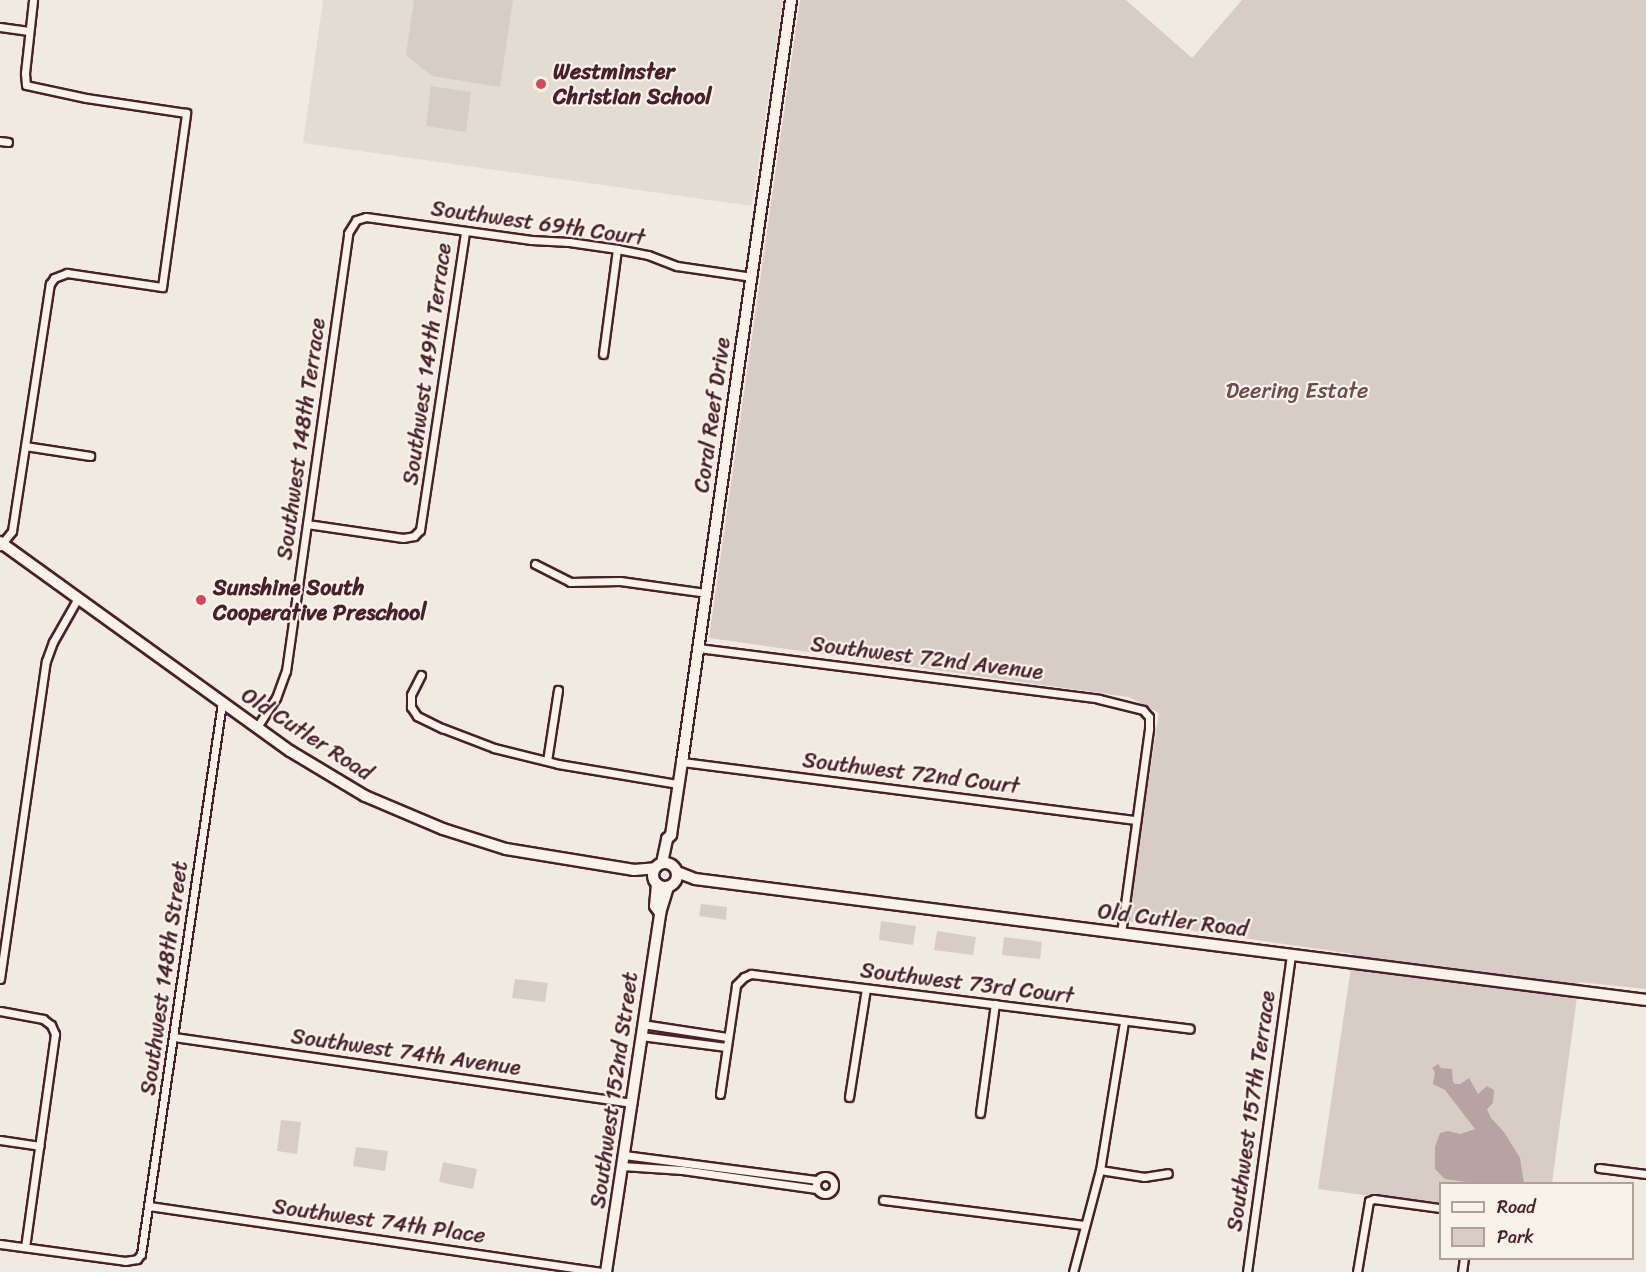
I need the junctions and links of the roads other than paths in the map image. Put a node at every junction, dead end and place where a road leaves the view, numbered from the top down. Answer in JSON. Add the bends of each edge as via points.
{"nodes":[{"id":1,"x":33,"y":0,"type":"edge"},
{"id":2,"x":791,"y":0,"type":"edge"},
{"id":3,"x":0,"y":27,"type":"edge"},
{"id":4,"x":29,"y":31,"type":"junction"},
{"id":5,"x":354,"y":221,"type":"joint"},
{"id":6,"x":465,"y":231,"type":"junction"},
{"id":7,"x":617,"y":249,"type":"junction"},
{"id":8,"x":752,"y":277,"type":"junction"},
{"id":9,"x":603,"y":354,"type":"dead end"},
{"id":10,"x":25,"y":446,"type":"junction"},
{"id":11,"x":90,"y":456,"type":"dead end"},
{"id":12,"x":307,"y":524,"type":"junction"},
{"id":13,"x":1,"y":544,"type":"edge"},
{"id":14,"x":535,"y":564,"type":"dead end"},
{"id":15,"x":707,"y":593,"type":"junction"},
{"id":16,"x":78,"y":598,"type":"junction"},
{"id":17,"x":698,"y":648,"type":"junction"},
{"id":18,"x":422,"y":675,"type":"dead end"},
{"id":19,"x":558,"y":690,"type":"dead end"},
{"id":20,"x":222,"y":702,"type":"junction"},
{"id":21,"x":257,"y":727,"type":"junction"},
{"id":22,"x":547,"y":760,"type":"junction"},
{"id":23,"x":682,"y":762,"type":"junction"},
{"id":24,"x":678,"y":784,"type":"junction"},
{"id":25,"x":1136,"y":820,"type":"junction"},
{"id":26,"x":665,"y":875,"type":"junction"},
{"id":27,"x":1121,"y":933,"type":"junction"},
{"id":28,"x":1292,"y":956,"type":"junction"},
{"id":29,"x":0,"y":979,"type":"edge"},
{"id":30,"x":866,"y":989,"type":"junction"},
{"id":31,"x":1646,"y":1000,"type":"edge"},
{"id":32,"x":995,"y":1004,"type":"junction"},
{"id":33,"x":0,"y":1011,"type":"edge"},
{"id":34,"x":1124,"y":1021,"type":"junction"},
{"id":35,"x":642,"y":1024,"type":"junction"},
{"id":36,"x":1190,"y":1029,"type":"dead end"},
{"id":37,"x":641,"y":1036,"type":"junction"},
{"id":38,"x":727,"y":1036,"type":"junction"},
{"id":39,"x":174,"y":1037,"type":"junction"},
{"id":40,"x":726,"y":1047,"type":"junction"},
{"id":41,"x":720,"y":1094,"type":"dead end"},
{"id":42,"x":849,"y":1097,"type":"dead end"},
{"id":43,"x":632,"y":1103,"type":"junction"},
{"id":44,"x":980,"y":1113,"type":"dead end"},
{"id":45,"x":0,"y":1140,"type":"edge"},
{"id":46,"x":40,"y":1146,"type":"junction"},
{"id":47,"x":623,"y":1160,"type":"junction"},
{"id":48,"x":683,"y":1167,"type":"junction"},
{"id":49,"x":1599,"y":1168,"type":"dead end"},
{"id":50,"x":1100,"y":1170,"type":"junction"},
{"id":51,"x":1168,"y":1173,"type":"dead end"},
{"id":52,"x":1646,"y":1174,"type":"edge"},
{"id":53,"x":765,"y":1178,"type":"junction"},
{"id":54,"x":817,"y":1180,"type":"junction"},
{"id":55,"x":817,"y":1189,"type":"junction"},
{"id":56,"x":884,"y":1200,"type":"dead end"},
{"id":57,"x":149,"y":1206,"type":"junction"},
{"id":58,"x":1439,"y":1208,"type":"edge"},
{"id":59,"x":1084,"y":1225,"type":"junction"},
{"id":60,"x":0,"y":1244,"type":"edge"},
{"id":61,"x":25,"y":1247,"type":"junction"},
{"id":62,"x":605,"y":1272,"type":"edge"},
{"id":63,"x":1073,"y":1272,"type":"edge"},
{"id":64,"x":1246,"y":1272,"type":"edge"},
{"id":65,"x":1357,"y":1272,"type":"edge"}],
"edges":[{"from":1,"to":4,"type":"street"},
{"from":2,"to":8,"type":"main road","name":"Coral Reef Drive"},
{"from":3,"to":4,"type":"street"},
{"from":4,"to":10,"type":"street","via":[[26,85],[186,113],[162,287],[67,273],[54,278],[47,292]]},
{"from":5,"to":6,"type":"street","name":"Southwest 69th Court","via":[[366,217]]},
{"from":5,"to":12,"type":"street","name":"Southwest 148th Terrace","via":[[348,233]]},
{"from":6,"to":7,"type":"street","name":"Southwest 69th Court"},
{"from":6,"to":12,"type":"street","name":"Southwest 149th Terrace","via":[[420,530],[409,537]]},
{"from":7,"to":8,"type":"street","name":"Southwest 69th Court","via":[[677,266]]},
{"from":7,"to":9,"type":"street"},
{"from":8,"to":15,"type":"main road","name":"Coral Reef Drive"},
{"from":10,"to":11,"type":"street"},
{"from":10,"to":13,"type":"street","via":[[12,531]]},
{"from":12,"to":21,"type":"street","name":"Southwest 148th Terrace","via":[[284,679]]},
{"from":13,"to":16,"type":"main road","name":"Old Cutler Road"},
{"from":14,"to":15,"type":"street","via":[[570,582],[620,581]]},
{"from":15,"to":17,"type":"main road","name":"Coral Reef Drive"},
{"from":16,"to":20,"type":"main road","name":"Old Cutler Road"},
{"from":16,"to":29,"type":"street","via":[[47,657]]},
{"from":17,"to":23,"type":"main road","name":"Coral Reef Drive"},
{"from":17,"to":25,"type":"street","name":"Southwest 72nd Avenue","via":[[1132,705],[1148,714],[1149,729]]},
{"from":18,"to":22,"type":"street","via":[[410,698],[417,716],[494,748]]},
{"from":19,"to":22,"type":"street"},
{"from":20,"to":21,"type":"main road","name":"Old Cutler Road"},
{"from":20,"to":39,"type":"street","name":"Southwest 148th Street"},
{"from":21,"to":26,"type":"main road","name":"Old Cutler Road","via":[[339,782],[423,822],[528,854],[634,870],[636,874]]},
{"from":22,"to":24,"type":"street"},
{"from":23,"to":24,"type":"main road","name":"Coral Reef Drive"},
{"from":23,"to":25,"type":"street","name":"Southwest 72nd Court"},
{"from":24,"to":26,"type":"main road","name":"Coral Reef Drive","via":[[671,835],[667,839]]},
{"from":25,"to":27,"type":"street"},
{"from":26,"to":27,"type":"main road","name":"Old Cutler Road"},
{"from":26,"to":35,"type":"main road","name":"Southwest 152nd Street"},
{"from":27,"to":28,"type":"main road","name":"Old Cutler Road"},
{"from":28,"to":31,"type":"main road","name":"Old Cutler Road"},
{"from":28,"to":64,"type":"street","name":"Southwest 157th Terrace"},
{"from":30,"to":32,"type":"street","name":"Southwest 73rd Court"},
{"from":30,"to":38,"type":"street","name":"Southwest 73rd Court","via":[[754,974],[741,979],[735,988]]},
{"from":30,"to":42,"type":"street"},
{"from":32,"to":34,"type":"street","name":"Southwest 73rd Court"},
{"from":32,"to":44,"type":"street"},
{"from":33,"to":46,"type":"street","via":[[42,1018],[53,1029],[55,1039]]},
{"from":34,"to":36,"type":"street","name":"Southwest 73rd Court"},
{"from":34,"to":50,"type":"street"},
{"from":35,"to":37,"type":"main road","name":"Southwest 152nd Street"},
{"from":35,"to":38,"type":"street"},
{"from":37,"to":40,"type":"street"},
{"from":37,"to":43,"type":"main road","name":"Southwest 152nd Street"},
{"from":38,"to":40,"type":"street"},
{"from":39,"to":43,"type":"street","name":"Southwest 74th Avenue"},
{"from":39,"to":57,"type":"street","name":"Southwest 148th Street"},
{"from":40,"to":41,"type":"street"},
{"from":43,"to":47,"type":"main road","name":"Southwest 152nd Street"},
{"from":45,"to":46,"type":"street"},
{"from":46,"to":61,"type":"street"},
{"from":47,"to":48,"type":"street"},
{"from":47,"to":48,"type":"street"},
{"from":47,"to":62,"type":"main road","name":"Southwest 152nd Street"},
{"from":48,"to":53,"type":"street"},
{"from":49,"to":52,"type":"street"},
{"from":50,"to":51,"type":"street","via":[[1144,1177]]},
{"from":50,"to":59,"type":"street"},
{"from":53,"to":54,"type":"street"},
{"from":53,"to":55,"type":"street"},
{"from":54,"to":55,"type":"street"},
{"from":54,"to":55,"type":"street","via":[[828,1176],[835,1185],[827,1194]]},
{"from":56,"to":59,"type":"street"},
{"from":57,"to":61,"type":"street","name":"Southwest 148th Street","via":[[139,1258],[125,1261]]},
{"from":57,"to":62,"type":"street","name":"Southwest 74th Place"},
{"from":58,"to":65,"type":"street","via":[[1374,1199],[1368,1202]]},
{"from":59,"to":63,"type":"street"},
{"from":60,"to":61,"type":"street"}]}
